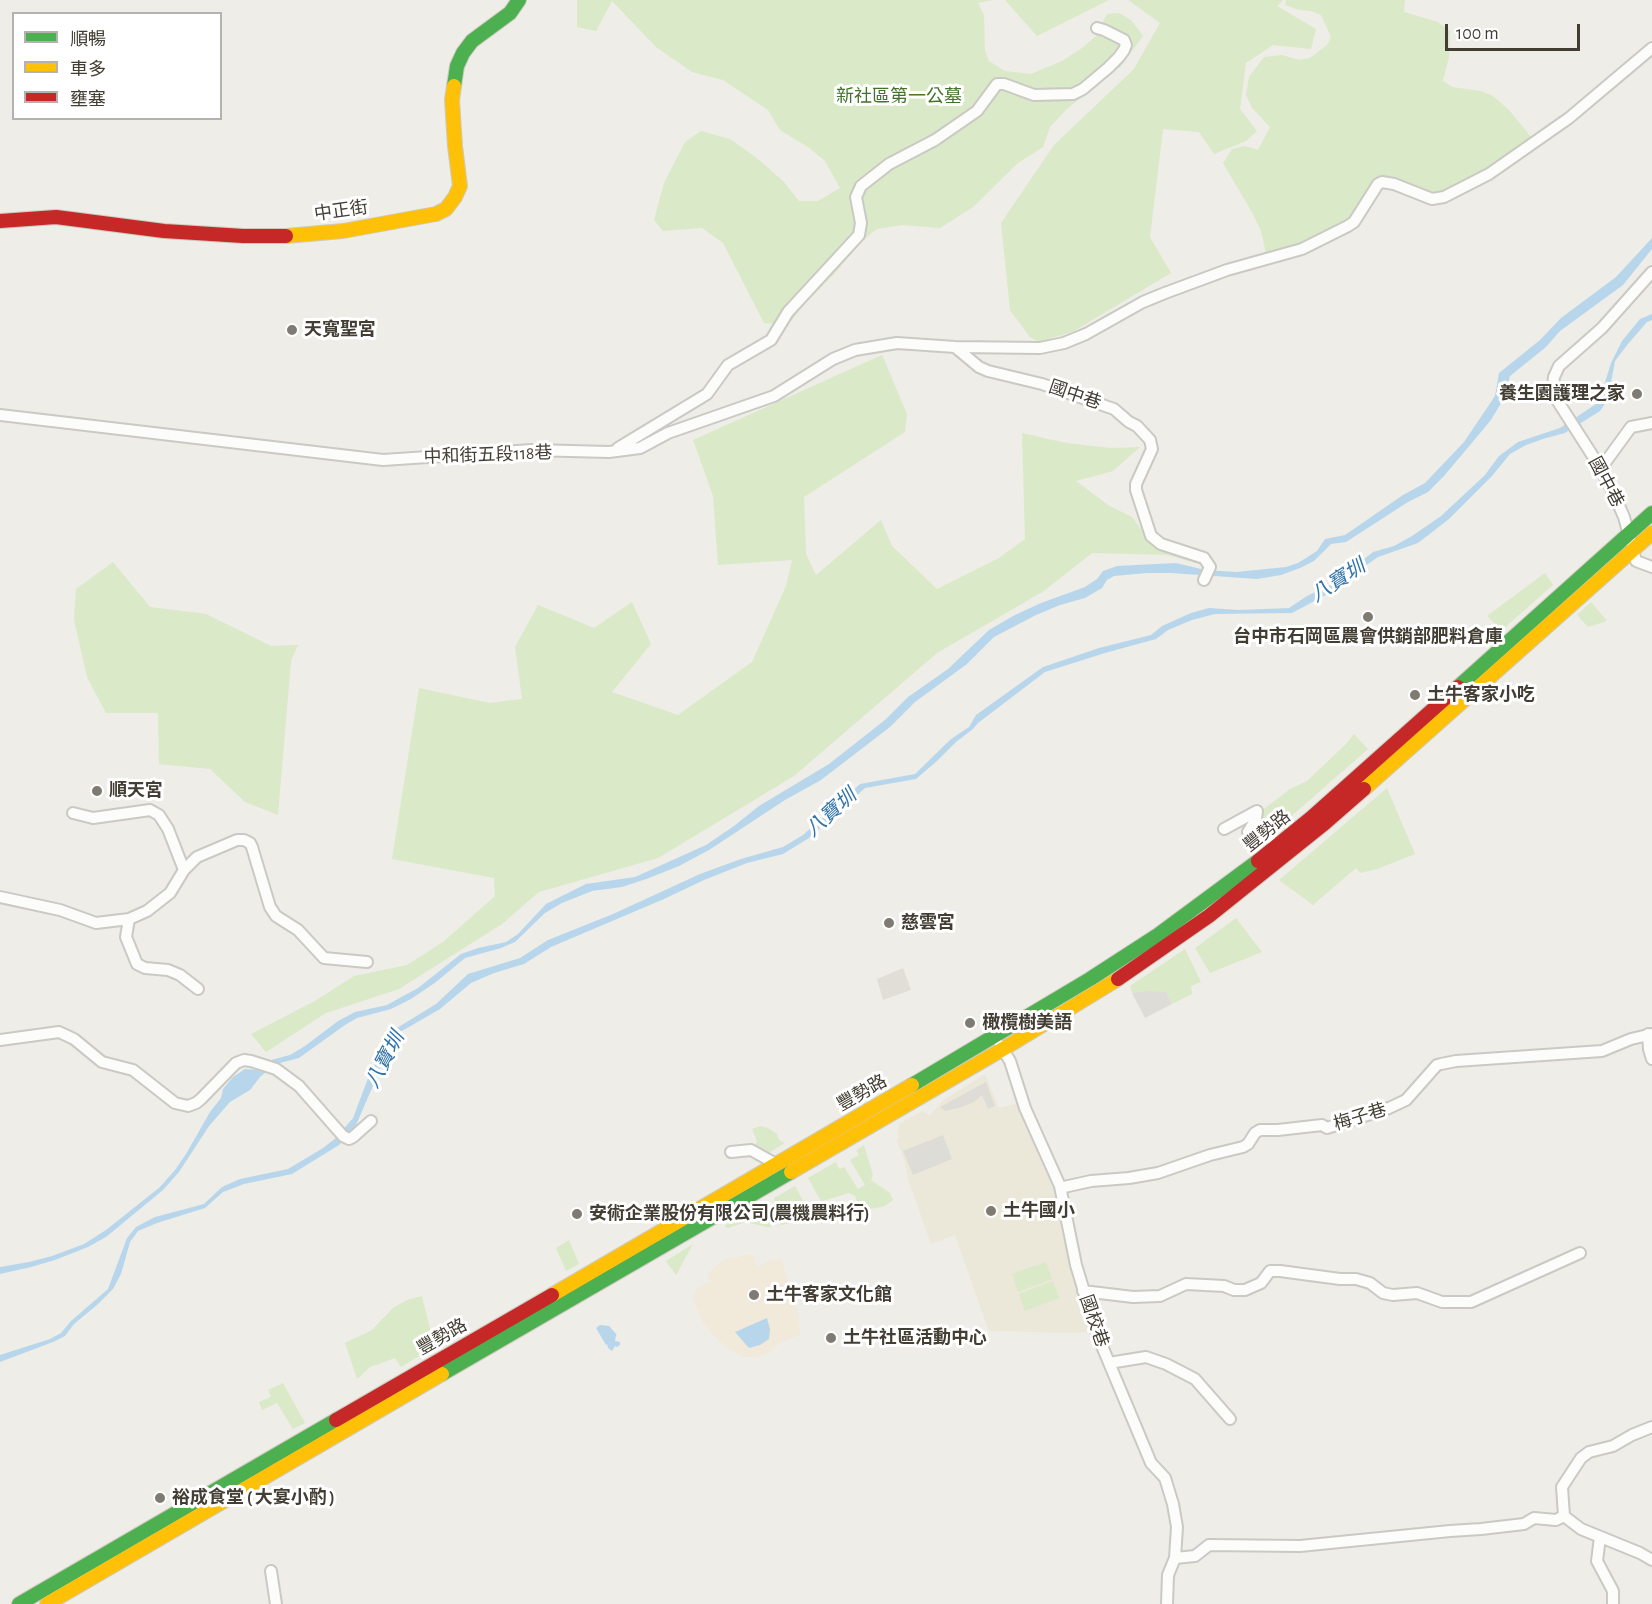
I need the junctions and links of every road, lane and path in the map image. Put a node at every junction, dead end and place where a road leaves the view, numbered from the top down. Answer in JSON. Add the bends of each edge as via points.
{"nodes":[{"id":1,"x":519,"y":0,"type":"edge"},
{"id":2,"x":1096,"y":28,"type":"dead end"},
{"id":3,"x":1652,"y":48,"type":"edge"},
{"id":4,"x":0,"y":221,"type":"edge"},
{"id":5,"x":1652,"y":272,"type":"edge"},
{"id":6,"x":955,"y":347,"type":"junction"},
{"id":7,"x":0,"y":415,"type":"edge"},
{"id":8,"x":1652,"y":423,"type":"edge"},
{"id":9,"x":609,"y":452,"type":"junction"},
{"id":10,"x":1601,"y":471,"type":"junction"},
{"id":11,"x":1652,"y":513,"type":"edge"},
{"id":12,"x":1652,"y":533,"type":"edge"},
{"id":13,"x":1629,"y":534,"type":"junction"},
{"id":14,"x":1633,"y":550,"type":"junction"},
{"id":15,"x":1652,"y":567,"type":"edge"},
{"id":16,"x":1204,"y":580,"type":"dead end"},
{"id":17,"x":73,"y":813,"type":"dead end"},
{"id":18,"x":1224,"y":829,"type":"dead end"},
{"id":19,"x":1270,"y":838,"type":"dead end"},
{"id":20,"x":184,"y":870,"type":"junction"},
{"id":21,"x":0,"y":897,"type":"edge"},
{"id":22,"x":129,"y":919,"type":"junction"},
{"id":23,"x":367,"y":962,"type":"dead end"},
{"id":24,"x":198,"y":989,"type":"dead end"},
{"id":25,"x":1650,"y":1034,"type":"edge"},
{"id":26,"x":995,"y":1037,"type":"junction"},
{"id":27,"x":0,"y":1040,"type":"edge"},
{"id":28,"x":1003,"y":1049,"type":"junction"},
{"id":29,"x":1652,"y":1059,"type":"edge"},
{"id":30,"x":371,"y":1121,"type":"dead end"},
{"id":31,"x":731,"y":1152,"type":"dead end"},
{"id":32,"x":776,"y":1164,"type":"junction"},
{"id":33,"x":1060,"y":1186,"type":"junction"},
{"id":34,"x":1580,"y":1253,"type":"dead end"},
{"id":35,"x":1083,"y":1291,"type":"junction"},
{"id":36,"x":1109,"y":1363,"type":"junction"},
{"id":37,"x":1230,"y":1419,"type":"dead end"},
{"id":38,"x":1652,"y":1427,"type":"edge"},
{"id":39,"x":1564,"y":1516,"type":"junction"},
{"id":40,"x":1600,"y":1537,"type":"junction"},
{"id":41,"x":1175,"y":1558,"type":"junction"},
{"id":42,"x":1652,"y":1560,"type":"edge"},
{"id":43,"x":271,"y":1571,"type":"dead end"},
{"id":44,"x":19,"y":1604,"type":"edge"},
{"id":45,"x":47,"y":1604,"type":"edge"},
{"id":46,"x":276,"y":1604,"type":"edge"},
{"id":47,"x":1167,"y":1604,"type":"edge"},
{"id":48,"x":1613,"y":1604,"type":"edge"}],
"edges":[{"from":1,"to":4,"type":"main road","name":"中正街","via":[[510,13],[472,41],[456,66],[452,100],[460,186],[446,209],[436,214],[343,231],[285,236],[164,231],[56,217]]},
{"from":2,"to":9,"type":"street","via":[[1124,40],[1126,45],[1108,68],[1073,94],[1034,95],[997,84],[977,111],[935,140],[889,164],[861,186],[856,197],[859,234],[788,312],[771,340],[728,365],[707,394]]},
{"from":3,"to":6,"type":"street","name":"中和街五段118巷","via":[[1569,118],[1489,174],[1444,197],[1432,199],[1382,182],[1348,226],[1302,249],[1227,270],[1143,302],[1064,343],[1040,348]]},
{"from":5,"to":10,"type":"street","name":"國中巷","via":[[1602,328],[1559,366],[1554,377],[1555,397]]},
{"from":6,"to":9,"type":"street","name":"中和街五段118巷","via":[[897,343],[855,350],[833,359],[774,396],[668,433],[640,448]]},
{"from":6,"to":16,"type":"street","name":"國中巷","via":[[979,367],[994,373],[1042,384],[1114,409],[1144,432],[1152,449],[1136,490],[1150,536],[1161,544],[1204,558],[1210,567]]},
{"from":7,"to":9,"type":"street","name":"中和街五段118巷","via":[[383,460],[532,450]]},
{"from":8,"to":10,"type":"street","via":[[1631,427]]},
{"from":10,"to":13,"type":"street","name":"國中巷"},
{"from":11,"to":13,"type":"main road","name":"豐勢路"},
{"from":12,"to":14,"type":"main road","name":"豐勢路"},
{"from":13,"to":14,"type":"street","name":"國中巷"},
{"from":13,"to":26,"type":"main road","name":"豐勢路","via":[[1252,866],[1158,935]]},
{"from":14,"to":15,"type":"street","via":[[1636,561]]},
{"from":14,"to":28,"type":"main road","name":"豐勢路","via":[[1380,776],[1261,876],[1120,978]]},
{"from":17,"to":20,"type":"street","via":[[93,818],[150,810],[159,815],[168,829]]},
{"from":18,"to":19,"type":"street","via":[[1257,811],[1248,832],[1253,838]]},
{"from":20,"to":22,"type":"street","via":[[170,893]]},
{"from":20,"to":23,"type":"street","via":[[197,857],[227,844],[237,840],[250,843],[276,916],[298,930],[324,958]]},
{"from":21,"to":22,"type":"street","via":[[60,910],[96,923]]},
{"from":22,"to":24,"type":"street","via":[[126,937],[137,964],[168,970]]},
{"from":25,"to":29,"type":"street"},
{"from":25,"to":33,"type":"street","name":"梅子巷","via":[[1602,1051],[1437,1065],[1406,1100],[1328,1128],[1322,1125],[1260,1130],[1243,1147],[1158,1173]]},
{"from":26,"to":28,"type":"street","name":"國校巷"},
{"from":26,"to":32,"type":"main road","name":"豐勢路"},
{"from":27,"to":30,"type":"street","via":[[59,1032],[102,1062],[133,1070],[175,1103],[188,1106],[201,1099],[236,1063],[251,1060],[276,1069],[299,1086],[349,1139]]},
{"from":28,"to":33,"type":"street","name":"國校巷"},
{"from":28,"to":45,"type":"main road","name":"豐勢路"},
{"from":31,"to":32,"type":"street","via":[[751,1150]]},
{"from":32,"to":44,"type":"main road","name":"豐勢路"},
{"from":33,"to":35,"type":"street","name":"國校巷"},
{"from":34,"to":35,"type":"street","via":[[1471,1302],[1442,1302],[1418,1293],[1393,1295],[1356,1279],[1280,1271],[1270,1271],[1262,1283],[1245,1290],[1186,1284],[1160,1296]]},
{"from":35,"to":36,"type":"street","name":"國校巷"},
{"from":36,"to":37,"type":"street","via":[[1146,1357],[1166,1364],[1195,1379]]},
{"from":36,"to":41,"type":"street","name":"國校巷","via":[[1151,1463],[1165,1478],[1177,1527]]},
{"from":38,"to":39,"type":"street","via":[[1581,1458],[1562,1487]]},
{"from":39,"to":40,"type":"street"},
{"from":39,"to":41,"type":"street","via":[[1481,1529],[1300,1546],[1209,1545],[1195,1556]]},
{"from":40,"to":42,"type":"street"},
{"from":40,"to":48,"type":"street","via":[[1598,1561],[1613,1591]]},
{"from":41,"to":47,"type":"street","name":"國校巷","via":[[1168,1575]]},
{"from":43,"to":46,"type":"street"}]}
